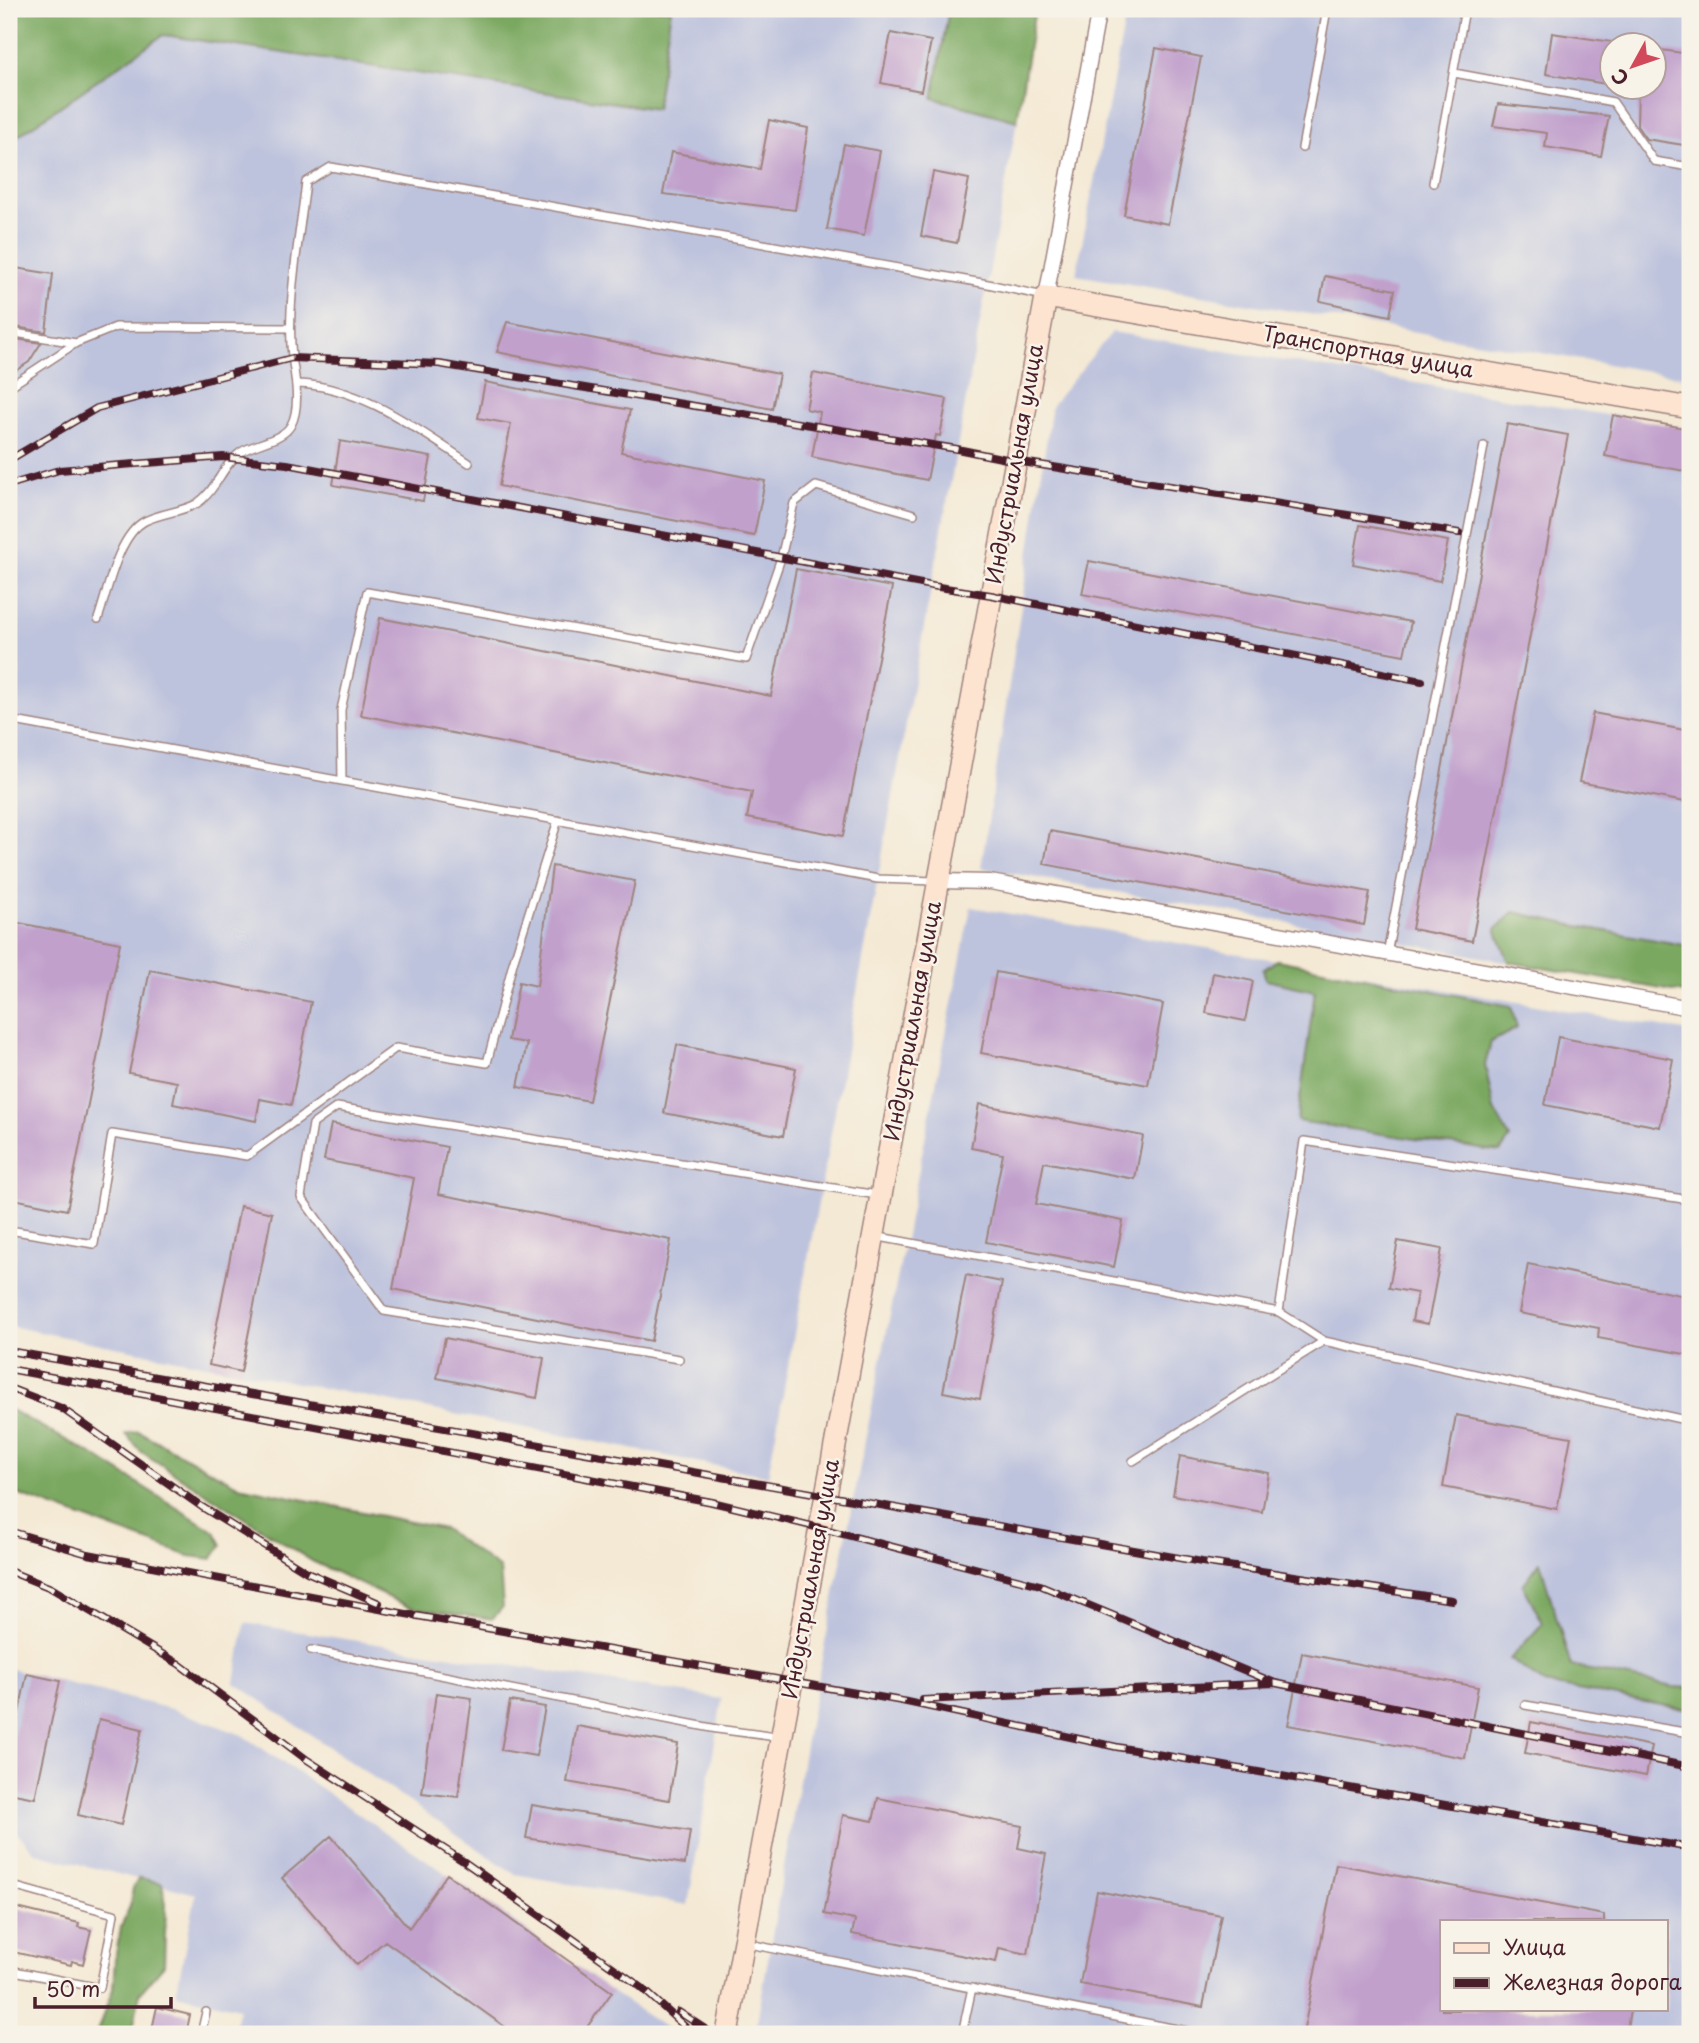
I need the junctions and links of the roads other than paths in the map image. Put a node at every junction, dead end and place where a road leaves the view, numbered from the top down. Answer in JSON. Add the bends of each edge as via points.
{"nodes":[{"id":1,"x":1099,"y":9,"type":"edge"},
{"id":2,"x":1327,"y":9,"type":"edge"},
{"id":3,"x":1465,"y":9,"type":"edge"},
{"id":4,"x":1454,"y":73,"type":"junction"},
{"id":5,"x":1302,"y":148,"type":"dead end"},
{"id":6,"x":1690,"y":167,"type":"edge"},
{"id":7,"x":1433,"y":183,"type":"dead end"},
{"id":8,"x":1046,"y":297,"type":"junction"},
{"id":9,"x":290,"y":328,"type":"junction"},
{"id":10,"x":9,"y":332,"type":"edge"},
{"id":11,"x":76,"y":343,"type":"junction"},
{"id":12,"x":297,"y":384,"type":"junction"},
{"id":13,"x":9,"y":387,"type":"edge"},
{"id":14,"x":1690,"y":408,"type":"edge"},
{"id":15,"x":1484,"y":446,"type":"dead end"},
{"id":16,"x":469,"y":463,"type":"dead end"},
{"id":17,"x":914,"y":514,"type":"dead end"},
{"id":18,"x":98,"y":619,"type":"dead end"},
{"id":19,"x":9,"y":720,"type":"edge"},
{"id":20,"x":342,"y":781,"type":"junction"},
{"id":21,"x":558,"y":820,"type":"junction"},
{"id":22,"x":939,"y":881,"type":"junction"},
{"id":23,"x":1387,"y":954,"type":"junction"},
{"id":24,"x":1690,"y":1009,"type":"edge"},
{"id":25,"x":881,"y":1195,"type":"junction"},
{"id":26,"x":1690,"y":1200,"type":"edge"},
{"id":27,"x":9,"y":1230,"type":"edge"},
{"id":28,"x":874,"y":1236,"type":"junction"},
{"id":29,"x":1279,"y":1312,"type":"junction"},
{"id":30,"x":1324,"y":1341,"type":"junction"},
{"id":31,"x":679,"y":1359,"type":"dead end"},
{"id":32,"x":1690,"y":1421,"type":"edge"},
{"id":33,"x":1133,"y":1461,"type":"dead end"},
{"id":34,"x":311,"y":1650,"type":"dead end"},
{"id":35,"x":1525,"y":1704,"type":"dead end"},
{"id":36,"x":1690,"y":1733,"type":"edge"},
{"id":37,"x":782,"y":1737,"type":"junction"},
{"id":38,"x":9,"y":1885,"type":"edge"},
{"id":39,"x":744,"y":1943,"type":"junction"},
{"id":40,"x":9,"y":1970,"type":"edge"},
{"id":41,"x":972,"y":1988,"type":"junction"},
{"id":42,"x":206,"y":2012,"type":"dead end"},
{"id":43,"x":201,"y":2034,"type":"edge"},
{"id":44,"x":727,"y":2034,"type":"edge"},
{"id":45,"x":962,"y":2034,"type":"edge"},
{"id":46,"x":1202,"y":2034,"type":"edge"}],
"edges":[{"from":1,"to":8,"type":"street","name":"Индустриальная улица"},
{"from":2,"to":5,"type":"lane"},
{"from":3,"to":4,"type":"lane"},
{"from":4,"to":6,"type":"lane","via":[[1613,102],[1654,161]]},
{"from":4,"to":7,"type":"lane"},
{"from":8,"to":9,"type":"lane","via":[[331,167],[306,182]]},
{"from":8,"to":14,"type":"street","name":"Транспортная улица"},
{"from":8,"to":22,"type":"street","name":"Индустриальная улица"},
{"from":9,"to":11,"type":"lane","via":[[116,327]]},
{"from":9,"to":12,"type":"lane"},
{"from":10,"to":11,"type":"lane"},
{"from":11,"to":13,"type":"lane"},
{"from":12,"to":16,"type":"lane","via":[[338,390],[405,421]]},
{"from":12,"to":18,"type":"lane","via":[[293,421],[287,431],[233,458],[195,504],[135,527],[125,539]]},
{"from":15,"to":23,"type":"lane"},
{"from":17,"to":20,"type":"lane","via":[[816,486],[794,503],[781,558],[746,659],[367,592],[341,710]]},
{"from":19,"to":20,"type":"lane"},
{"from":20,"to":21,"type":"lane"},
{"from":21,"to":22,"type":"lane","via":[[878,879]]},
{"from":21,"to":27,"type":"lane","via":[[487,1063],[396,1048],[247,1156],[112,1134],[94,1244]]},
{"from":22,"to":23,"type":"street","via":[[990,882]]},
{"from":22,"to":25,"type":"street","name":"Индустриальная улица"},
{"from":23,"to":24,"type":"street"},
{"from":25,"to":28,"type":"street","name":"Индустриальная улица"},
{"from":25,"to":31,"type":"lane","via":[[337,1107],[313,1124],[301,1197],[384,1311]]},
{"from":26,"to":29,"type":"lane","via":[[1304,1141]]},
{"from":28,"to":29,"type":"lane"},
{"from":28,"to":37,"type":"street","name":"Индустриальная улица"},
{"from":29,"to":30,"type":"lane"},
{"from":30,"to":32,"type":"lane"},
{"from":30,"to":33,"type":"lane"},
{"from":34,"to":37,"type":"lane","via":[[716,1729]]},
{"from":35,"to":36,"type":"lane"},
{"from":37,"to":39,"type":"street","name":"Индустриальная улица"},
{"from":38,"to":40,"type":"lane","via":[[114,1914],[100,1988]]},
{"from":39,"to":41,"type":"lane"},
{"from":39,"to":44,"type":"street","name":"Индустриальная улица"},
{"from":41,"to":45,"type":"lane"},
{"from":41,"to":46,"type":"lane"},
{"from":42,"to":43,"type":"lane"}]}
